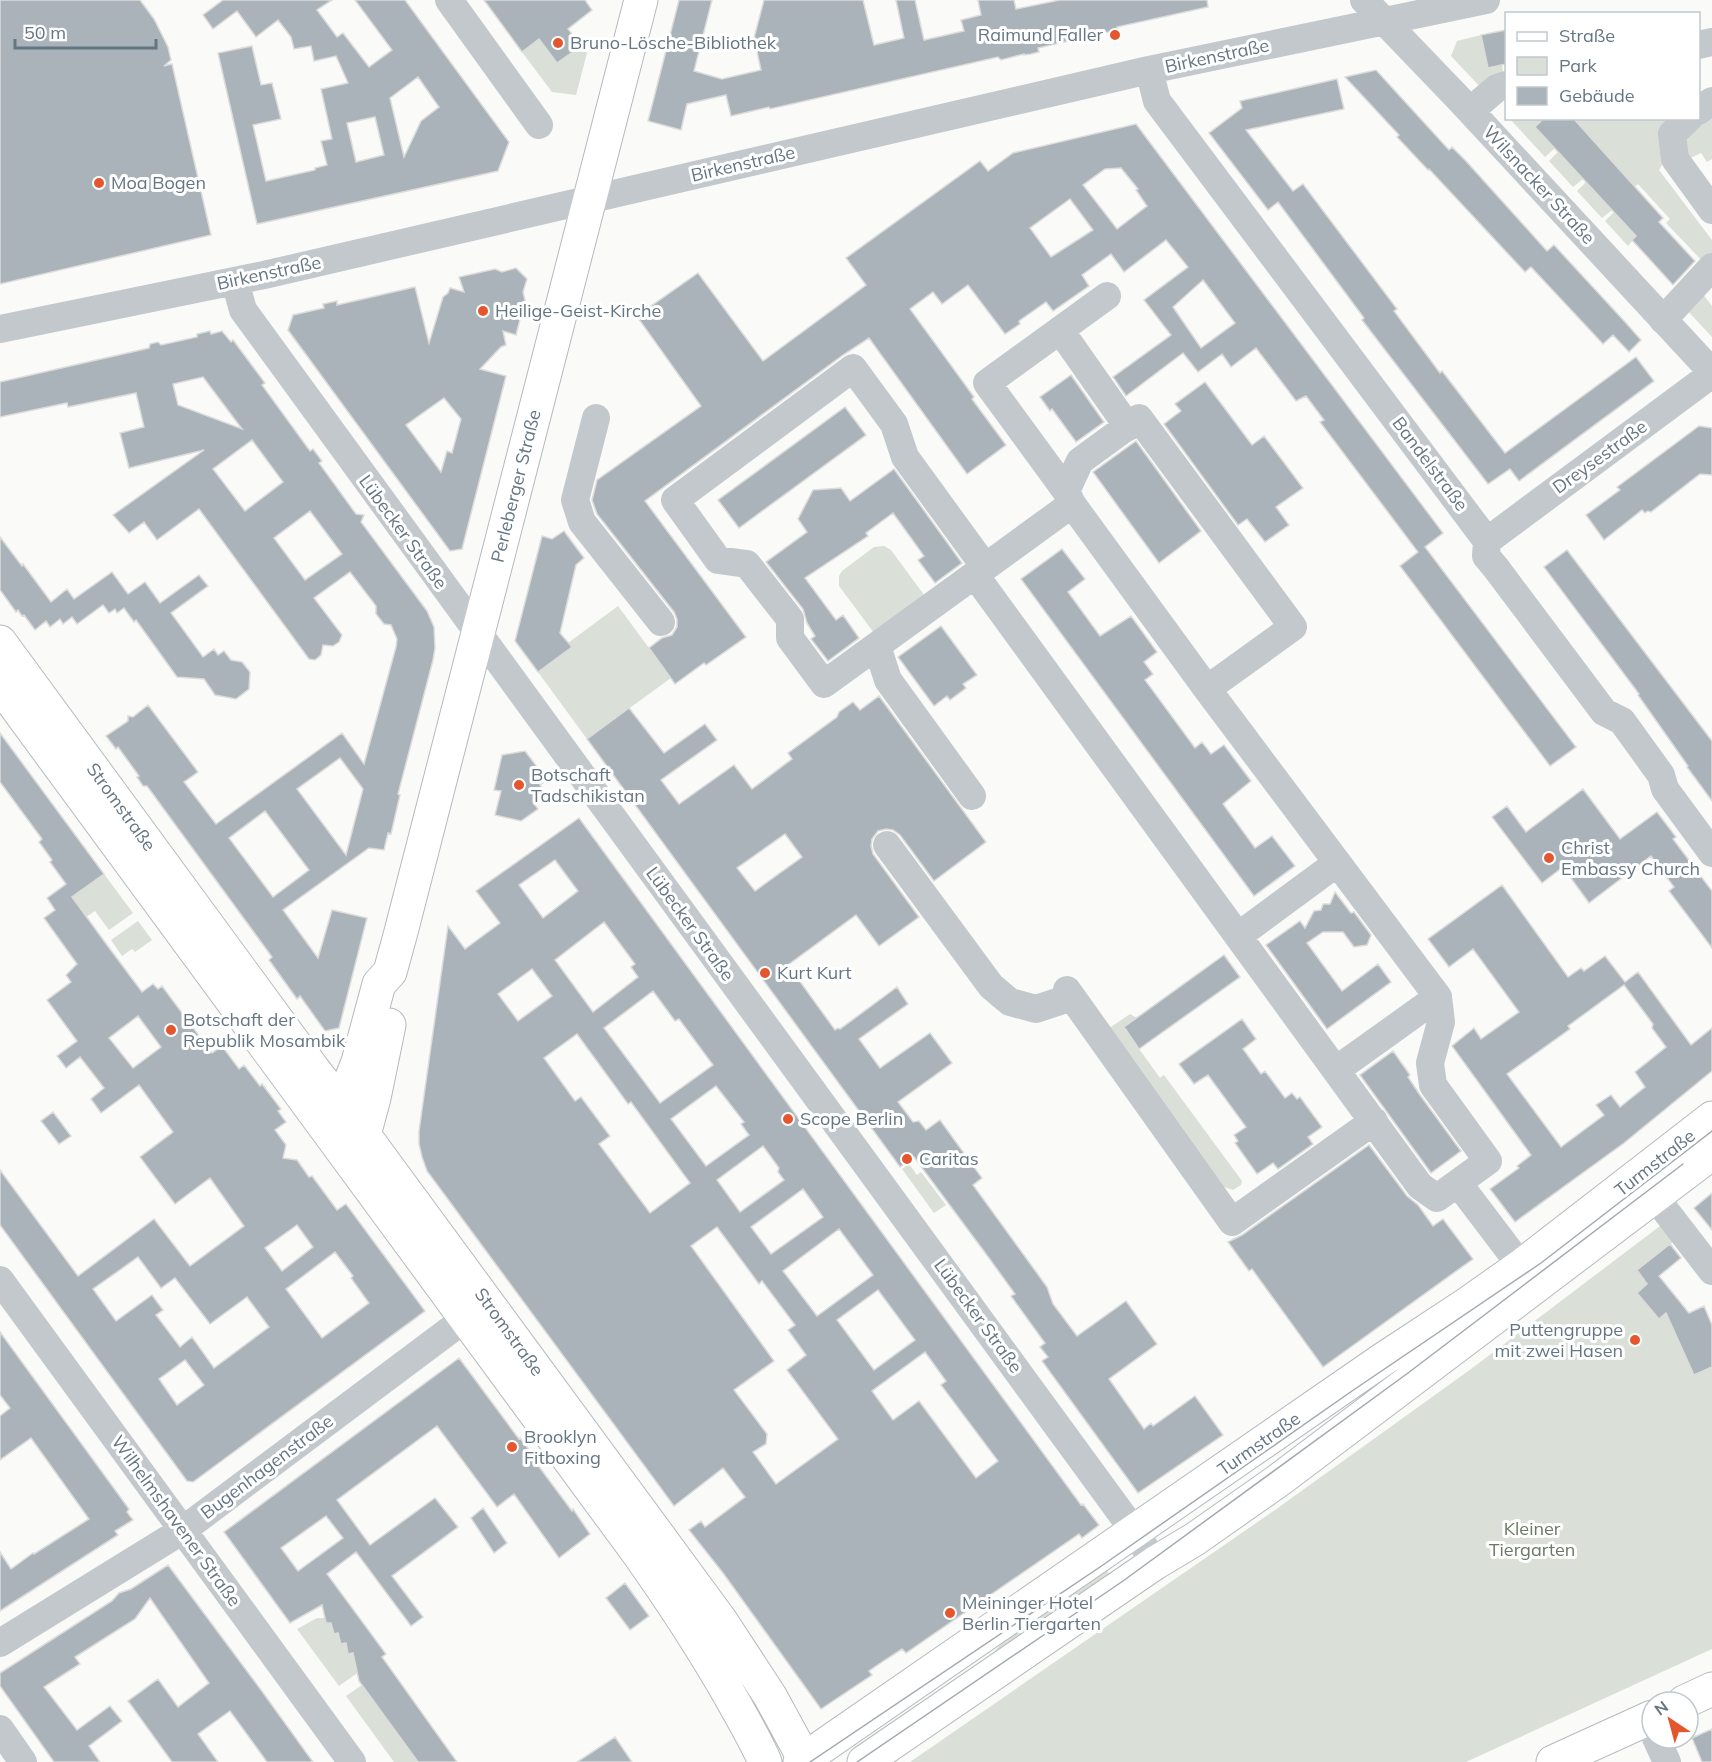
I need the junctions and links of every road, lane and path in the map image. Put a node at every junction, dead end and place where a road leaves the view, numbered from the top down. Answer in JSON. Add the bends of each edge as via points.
{"nodes":[{"id":1,"x":449,"y":0,"type":"edge"},
{"id":2,"x":641,"y":0,"type":"edge"},
{"id":3,"x":1364,"y":0,"type":"edge"},
{"id":4,"x":1486,"y":0,"type":"edge"},
{"id":5,"x":1384,"y":22,"type":"junction"},
{"id":6,"x":1149,"y":70,"type":"junction"},
{"id":7,"x":1505,"y":85,"type":"edge"},
{"id":8,"x":1470,"y":111,"type":"junction"},
{"id":9,"x":1687,"y":120,"type":"edge"},
{"id":10,"x":539,"y":125,"type":"dead end"},
{"id":11,"x":589,"y":199,"type":"junction"},
{"id":12,"x":1712,"y":210,"type":"edge"},
{"id":13,"x":1712,"y":267,"type":"edge"},
{"id":14,"x":235,"y":281,"type":"junction"},
{"id":15,"x":1107,"y":296,"type":"dead end"},
{"id":16,"x":1663,"y":320,"type":"junction"},
{"id":17,"x":0,"y":329,"type":"edge"},
{"id":18,"x":1060,"y":330,"type":"junction"},
{"id":19,"x":1712,"y":373,"type":"edge"},
{"id":20,"x":596,"y":418,"type":"dead end"},
{"id":21,"x":1128,"y":427,"type":"junction"},
{"id":22,"x":1069,"y":498,"type":"junction"},
{"id":23,"x":1487,"y":541,"type":"junction"},
{"id":24,"x":980,"y":571,"type":"junction"},
{"id":25,"x":661,"y":622,"type":"dead end"},
{"id":26,"x":478,"y":634,"type":"junction"},
{"id":27,"x":0,"y":642,"type":"edge"},
{"id":28,"x":877,"y":646,"type":"junction"},
{"id":29,"x":0,"y":685,"type":"edge"},
{"id":30,"x":1207,"y":689,"type":"junction"},
{"id":31,"x":972,"y":796,"type":"dead end"},
{"id":32,"x":886,"y":845,"type":"dead end"},
{"id":33,"x":1712,"y":853,"type":"edge"},
{"id":34,"x":1337,"y":863,"type":"junction"},
{"id":35,"x":1238,"y":936,"type":"junction"},
{"id":36,"x":390,"y":972,"type":"junction"},
{"id":37,"x":233,"y":980,"type":"junction"},
{"id":38,"x":1438,"y":997,"type":"junction"},
{"id":39,"x":1336,"y":1070,"type":"junction"},
{"id":40,"x":332,"y":1115,"type":"junction"},
{"id":41,"x":1712,"y":1118,"type":"edge"},
{"id":42,"x":1374,"y":1121,"type":"junction"},
{"id":43,"x":353,"y":1142,"type":"junction"},
{"id":44,"x":1712,"y":1153,"type":"edge"},
{"id":45,"x":1458,"y":1183,"type":"junction"},
{"id":46,"x":1655,"y":1197,"type":"junction"},
{"id":47,"x":1521,"y":1266,"type":"junction"},
{"id":48,"x":1712,"y":1271,"type":"edge"},
{"id":49,"x":0,"y":1280,"type":"edge"},
{"id":50,"x":466,"y":1318,"type":"junction"},
{"id":51,"x":183,"y":1530,"type":"junction"},
{"id":52,"x":1134,"y":1531,"type":"junction"},
{"id":53,"x":1155,"y":1563,"type":"junction"},
{"id":54,"x":0,"y":1643,"type":"edge"},
{"id":55,"x":770,"y":1696,"type":"junction"},
{"id":56,"x":741,"y":1714,"type":"junction"},
{"id":57,"x":0,"y":1729,"type":"edge"},
{"id":58,"x":1640,"y":1730,"type":"edge"},
{"id":59,"x":804,"y":1761,"type":"edge"},
{"id":60,"x":23,"y":1762,"type":"edge"},
{"id":61,"x":352,"y":1762,"type":"edge"},
{"id":62,"x":765,"y":1762,"type":"edge"},
{"id":63,"x":864,"y":1762,"type":"edge"},
{"id":64,"x":1553,"y":1762,"type":"edge"}],
"edges":[{"from":1,"to":10,"type":"street"},
{"from":2,"to":11,"type":"main road","name":"Perleberger Straße"},
{"from":3,"to":5,"type":"street","name":"Wilsnacker Straße"},
{"from":4,"to":5,"type":"street","name":"Birkenstraße"},
{"from":5,"to":6,"type":"street","name":"Birkenstraße"},
{"from":5,"to":8,"type":"street","name":"Wilsnacker Straße"},
{"from":6,"to":11,"type":"street","name":"Birkenstraße"},
{"from":6,"to":23,"type":"street","name":"Bandelstraße","via":[[1156,101]]},
{"from":7,"to":8,"type":"street"},
{"from":8,"to":16,"type":"street","name":"Wilsnacker Straße"},
{"from":9,"to":12,"type":"street","via":[[1672,134],[1675,159]]},
{"from":11,"to":14,"type":"street","name":"Birkenstraße"},
{"from":11,"to":26,"type":"main road","name":"Perleberger Straße"},
{"from":13,"to":16,"type":"street"},
{"from":14,"to":17,"type":"street","name":"Birkenstraße"},
{"from":14,"to":26,"type":"street","name":"Lübecker Straße","via":[[243,310]]},
{"from":15,"to":18,"type":"street"},
{"from":16,"to":19,"type":"street","name":"Wilsnacker Straße"},
{"from":18,"to":21,"type":"street"},
{"from":18,"to":22,"type":"street","via":[[987,383]]},
{"from":19,"to":23,"type":"street","name":"Dreysestraße"},
{"from":20,"to":25,"type":"street","via":[[576,500],[582,522]]},
{"from":21,"to":22,"type":"street","via":[[1080,461]]},
{"from":21,"to":30,"type":"street","via":[[1139,418],[1293,627]]},
{"from":22,"to":24,"type":"street"},
{"from":22,"to":30,"type":"street"},
{"from":23,"to":33,"type":"street","name":"Bandelstraße","via":[[1486,556],[1604,712],[1622,721]]},
{"from":24,"to":28,"type":"street"},
{"from":24,"to":28,"type":"street","via":[[905,457],[894,424],[854,368],[675,500],[718,560],[747,564],[790,619],[790,638],[824,684]]},
{"from":24,"to":35,"type":"street"},
{"from":26,"to":36,"type":"main road","name":"Perleberger Straße"},
{"from":26,"to":52,"type":"street","name":"Lübecker Straße"},
{"from":27,"to":37,"type":"main road","name":"Stromstraße"},
{"from":28,"to":31,"type":"street","via":[[888,680]]},
{"from":29,"to":37,"type":"main road","name":"Stromstraße"},
{"from":30,"to":34,"type":"street"},
{"from":32,"to":42,"type":"street","via":[[990,986],[1010,1002],[1036,1009],[1070,994],[1232,1222]]},
{"from":34,"to":35,"type":"street"},
{"from":34,"to":38,"type":"street"},
{"from":35,"to":39,"type":"street"},
{"from":36,"to":40,"type":"main road","name":"Perleberger Straße","via":[[379,984],[358,1062]]},
{"from":36,"to":43,"type":"main road","name":"Perleberger Straße","via":[[397,985],[374,1098]]},
{"from":37,"to":40,"type":"main road","name":"Stromstraße","via":[[313,1070]]},
{"from":38,"to":39,"type":"street"},
{"from":38,"to":45,"type":"street","via":[[1441,1022],[1430,1063],[1433,1085],[1488,1161]]},
{"from":39,"to":42,"type":"street"},
{"from":40,"to":43,"type":"main road","name":"Stromstraße"},
{"from":41,"to":47,"type":"main road","name":"Turmstraße"},
{"from":42,"to":45,"type":"street","via":[[1420,1186],[1437,1198]]},
{"from":43,"to":50,"type":"main road","name":"Stromstraße"},
{"from":43,"to":55,"type":"main road","name":"Stromstraße","via":[[721,1621]]},
{"from":44,"to":46,"type":"main road","name":"Turmstraße"},
{"from":45,"to":47,"type":"street"},
{"from":46,"to":48,"type":"street"},
{"from":46,"to":53,"type":"main road","name":"Turmstraße","via":[[1298,1466]]},
{"from":47,"to":52,"type":"main road","name":"Turmstraße"},
{"from":49,"to":51,"type":"street","name":"Wilhelmshavener Straße"},
{"from":50,"to":51,"type":"street","name":"Bugenhagenstraße"},
{"from":50,"to":56,"type":"main road","name":"Stromstraße","via":[[671,1600]]},
{"from":51,"to":54,"type":"street","name":"Bugenhagenstraße"},
{"from":51,"to":61,"type":"street","name":"Wilhelmshavener Straße"},
{"from":52,"to":53,"type":"street","name":"Lübecker Straße"},
{"from":52,"to":59,"type":"main road","name":"Turmstraße"},
{"from":53,"to":63,"type":"main road","name":"Turmstraße"},
{"from":55,"to":56,"type":"street"},
{"from":55,"to":59,"type":"main road","name":"Stromstraße"},
{"from":56,"to":62,"type":"main road","name":"Stromstraße"},
{"from":57,"to":60,"type":"street"},
{"from":58,"to":64,"type":"main road"}]}
